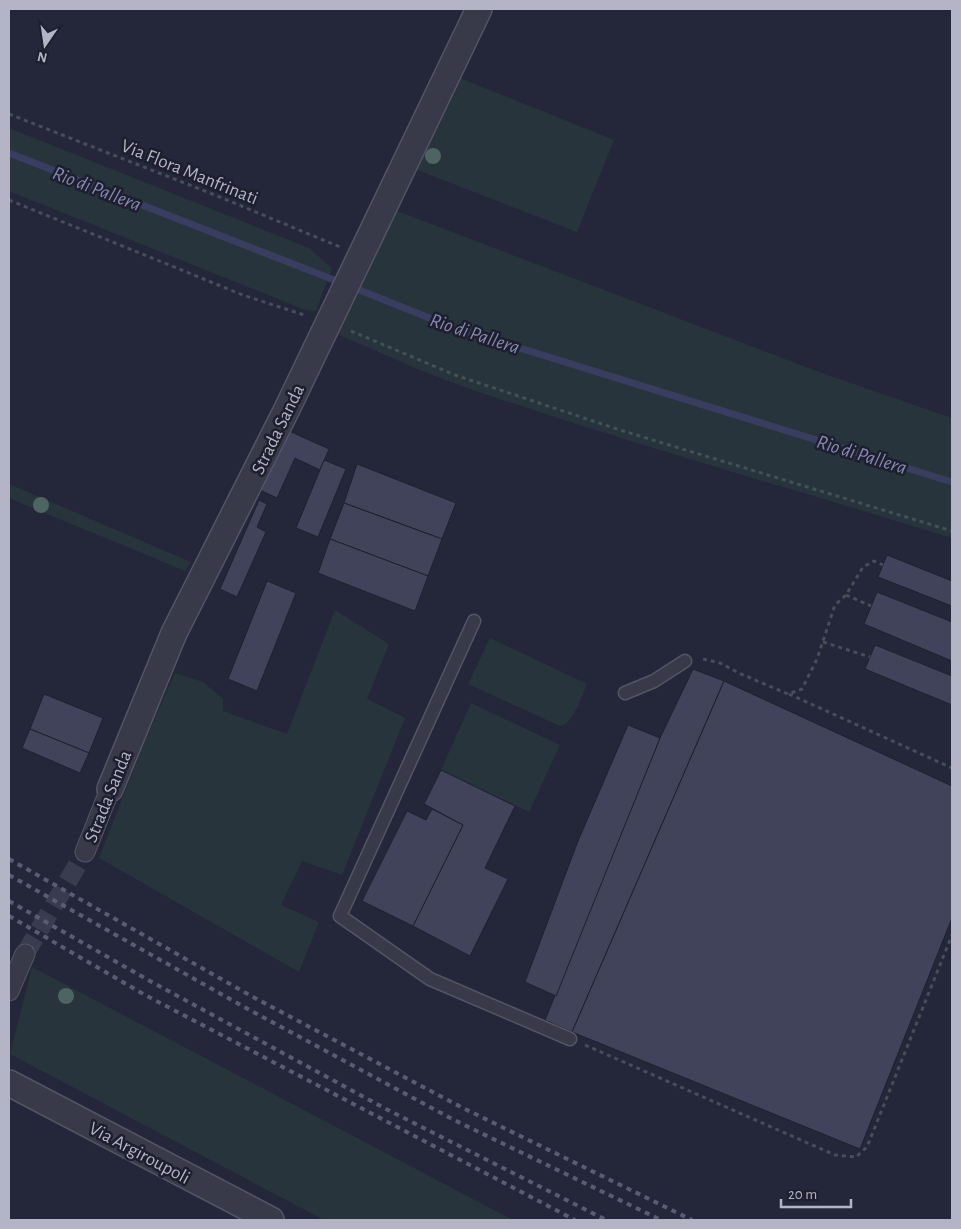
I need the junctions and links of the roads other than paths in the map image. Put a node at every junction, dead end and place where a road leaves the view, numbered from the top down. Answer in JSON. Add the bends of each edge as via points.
{"nodes":[{"id":1,"x":480,"y":9,"type":"edge"},
{"id":2,"x":474,"y":621,"type":"dead end"},
{"id":3,"x":685,"y":661,"type":"road end"},
{"id":4,"x":625,"y":693,"type":"dead end"},
{"id":5,"x":110,"y":789,"type":"joint"},
{"id":6,"x":84,"y":852,"type":"tunnel mouth"},
{"id":7,"x":25,"y":954,"type":"tunnel mouth"},
{"id":8,"x":9,"y":991,"type":"edge"},
{"id":9,"x":570,"y":1039,"type":"road end"},
{"id":10,"x":9,"y":1084,"type":"edge"},
{"id":11,"x":271,"y":1220,"type":"edge"}],
"edges":[{"from":1,"to":5,"type":"street","name":"Strada Sanda","via":[[254,476],[174,633]]},
{"from":2,"to":9,"type":"lane","via":[[340,916],[430,979]]},
{"from":3,"to":4,"type":"lane","via":[[654,681]]},
{"from":5,"to":6,"type":"street","name":"Strada Sanda"},
{"from":7,"to":8,"type":"street"},
{"from":10,"to":11,"type":"street","name":"Via Argiroupoli"}]}
